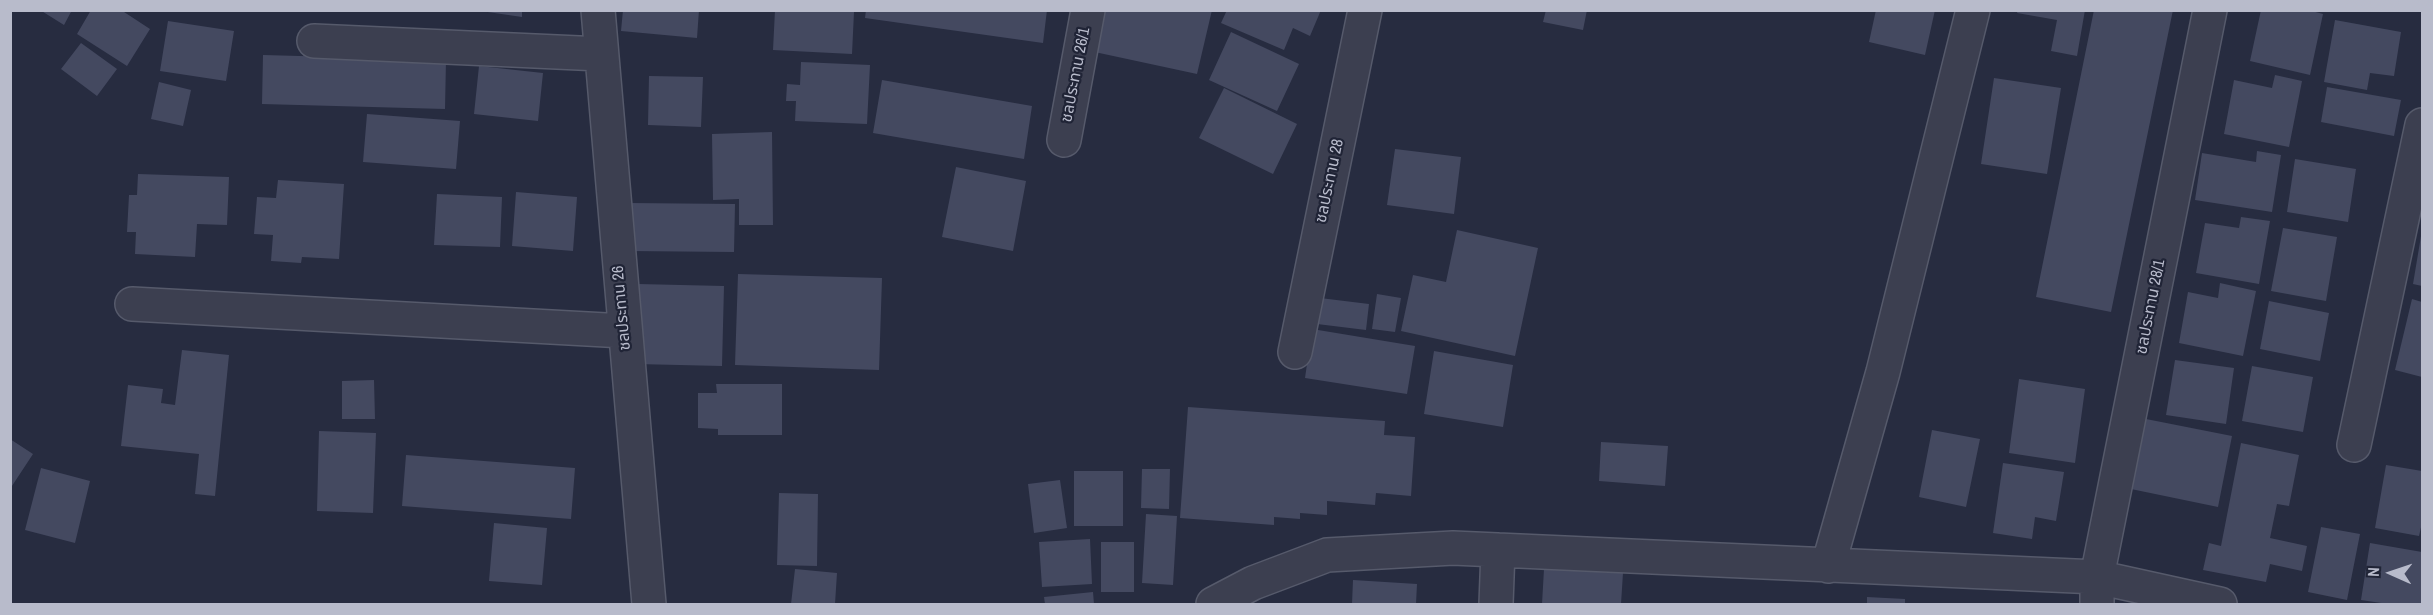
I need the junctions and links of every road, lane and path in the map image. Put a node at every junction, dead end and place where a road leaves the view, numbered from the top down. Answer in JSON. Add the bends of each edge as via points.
{"nodes":[{"id":1,"x":598,"y":10,"type":"edge"},
{"id":2,"x":1088,"y":10,"type":"edge"},
{"id":3,"x":1365,"y":10,"type":"edge"},
{"id":4,"x":1973,"y":10,"type":"edge"},
{"id":5,"x":2210,"y":10,"type":"edge"},
{"id":6,"x":314,"y":40,"type":"dead end"},
{"id":7,"x":601,"y":54,"type":"junction"},
{"id":8,"x":2422,"y":125,"type":"edge"},
{"id":9,"x":1064,"y":140,"type":"dead end"},
{"id":10,"x":132,"y":304,"type":"dead end"},
{"id":11,"x":624,"y":331,"type":"junction"},
{"id":12,"x":1295,"y":352,"type":"dead end"},
{"id":13,"x":2354,"y":445,"type":"dead end"},
{"id":14,"x":1498,"y":550,"type":"junction"},
{"id":15,"x":1828,"y":566,"type":"junction"},
{"id":16,"x":2097,"y":591,"type":"edge"},
{"id":17,"x":1251,"y":594,"type":"edge"},
{"id":18,"x":649,"y":604,"type":"edge"},
{"id":19,"x":1213,"y":604,"type":"edge"},
{"id":20,"x":1496,"y":604,"type":"edge"},
{"id":21,"x":2220,"y":604,"type":"edge"}],
"edges":[{"from":1,"to":7,"type":"street","name":"ชลประทาน 26"},
{"from":2,"to":9,"type":"street","name":"ชลประทาน 26/1"},
{"from":3,"to":12,"type":"street","name":"ชลประทาน 28"},
{"from":4,"to":15,"type":"street","via":[[1883,372]]},
{"from":5,"to":16,"type":"street","name":"ชลประทาน 28/1"},
{"from":6,"to":7,"type":"street"},
{"from":7,"to":11,"type":"street","name":"ชลประทาน 26"},
{"from":8,"to":13,"type":"street"},
{"from":10,"to":11,"type":"street"},
{"from":11,"to":18,"type":"street","name":"ชลประทาน 26"},
{"from":14,"to":15,"type":"street"},
{"from":14,"to":17,"type":"street","via":[[1453,548],[1327,555]]},
{"from":14,"to":20,"type":"street"},
{"from":15,"to":16,"type":"street"},
{"from":16,"to":21,"type":"street"},
{"from":17,"to":19,"type":"street"}]}
